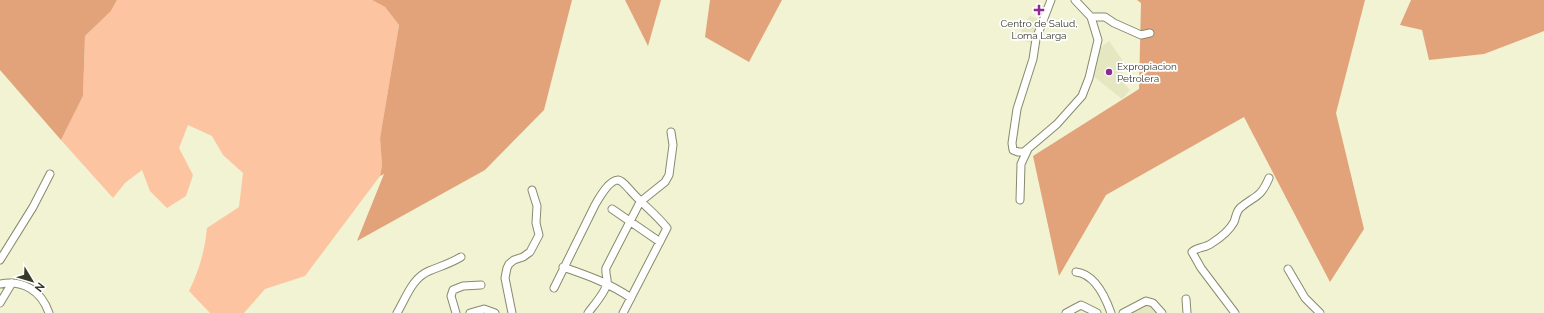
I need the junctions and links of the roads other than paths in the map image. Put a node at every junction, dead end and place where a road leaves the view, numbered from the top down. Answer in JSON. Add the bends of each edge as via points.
{"nodes":[{"id":1,"x":1051,"y":0,"type":"edge"},
{"id":2,"x":1075,"y":0,"type":"edge"},
{"id":3,"x":1091,"y":17,"type":"junction"},
{"id":4,"x":1150,"y":33,"type":"dead end"},
{"id":5,"x":671,"y":132,"type":"dead end"},
{"id":6,"x":1028,"y":149,"type":"junction"},
{"id":7,"x":50,"y":174,"type":"dead end"},
{"id":8,"x":1270,"y":178,"type":"dead end"},
{"id":9,"x":532,"y":190,"type":"dead end"},
{"id":10,"x":1020,"y":200,"type":"dead end"},
{"id":11,"x":640,"y":202,"type":"junction"},
{"id":12,"x":612,"y":209,"type":"dead end"},
{"id":13,"x":631,"y":221,"type":"junction"},
{"id":14,"x":660,"y":242,"type":"junction"},
{"id":15,"x":461,"y":257,"type":"dead end"},
{"id":16,"x":0,"y":260,"type":"edge"},
{"id":17,"x":563,"y":268,"type":"junction"},
{"id":18,"x":1288,"y":269,"type":"dead end"},
{"id":19,"x":1076,"y":272,"type":"dead end"},
{"id":20,"x":12,"y":283,"type":"junction"},
{"id":21,"x":607,"y":283,"type":"junction"},
{"id":22,"x":0,"y":284,"type":"edge"},
{"id":23,"x":481,"y":286,"type":"dead end"},
{"id":24,"x":554,"y":288,"type":"dead end"},
{"id":25,"x":631,"y":298,"type":"junction"},
{"id":26,"x":1186,"y":299,"type":"dead end"},
{"id":27,"x":0,"y":303,"type":"edge"},
{"id":28,"x":493,"y":312,"type":"edge"},
{"id":29,"x":49,"y":313,"type":"edge"},
{"id":30,"x":397,"y":313,"type":"edge"},
{"id":31,"x":456,"y":313,"type":"edge"},
{"id":32,"x":470,"y":313,"type":"edge"},
{"id":33,"x":512,"y":313,"type":"edge"},
{"id":34,"x":588,"y":313,"type":"edge"},
{"id":35,"x":623,"y":313,"type":"edge"},
{"id":36,"x":1066,"y":313,"type":"edge"},
{"id":37,"x":1097,"y":313,"type":"edge"},
{"id":38,"x":1111,"y":313,"type":"edge"},
{"id":39,"x":1124,"y":313,"type":"edge"},
{"id":40,"x":1162,"y":313,"type":"edge"},
{"id":41,"x":1187,"y":313,"type":"edge"},
{"id":42,"x":1235,"y":313,"type":"edge"},
{"id":43,"x":1320,"y":313,"type":"edge"}],
"edges":[{"from":1,"to":6,"type":"street","via":[[1036,39],[1033,59],[1017,109],[1012,143],[1014,150],[1018,152]]},
{"from":2,"to":3,"type":"street"},
{"from":3,"to":4,"type":"street","via":[[1105,17],[1114,24],[1140,35]]},
{"from":3,"to":6,"type":"street","via":[[1098,40],[1082,96],[1057,124]]},
{"from":5,"to":11,"type":"street","via":[[673,145],[669,175],[665,182]]},
{"from":6,"to":10,"type":"street","via":[[1020,164]]},
{"from":7,"to":16,"type":"street"},
{"from":8,"to":42,"type":"street","via":[[1264,190],[1239,209],[1227,231],[1206,247],[1192,252]]},
{"from":9,"to":33,"type":"street","via":[[537,206],[538,235],[530,252],[509,264],[505,278]]},
{"from":11,"to":13,"type":"street"},
{"from":11,"to":14,"type":"street","via":[[667,228]]},
{"from":11,"to":17,"type":"street","via":[[623,182],[612,182],[595,205]]},
{"from":12,"to":13,"type":"street"},
{"from":13,"to":14,"type":"street"},
{"from":13,"to":21,"type":"street","via":[[606,268]]},
{"from":14,"to":25,"type":"street"},
{"from":15,"to":30,"type":"street","via":[[428,272],[416,281]]},
{"from":17,"to":21,"type":"street"},
{"from":17,"to":24,"type":"street"},
{"from":18,"to":43,"type":"street","via":[[1305,298]]},
{"from":19,"to":38,"type":"street","via":[[1083,273],[1093,280]]},
{"from":20,"to":22,"type":"street"},
{"from":20,"to":27,"type":"street"},
{"from":20,"to":29,"type":"street","via":[[22,283],[36,294]]},
{"from":21,"to":25,"type":"street"},
{"from":21,"to":34,"type":"street"},
{"from":23,"to":31,"type":"street","via":[[463,286],[453,290],[451,293]]},
{"from":25,"to":35,"type":"street"},
{"from":26,"to":41,"type":"street"},
{"from":28,"to":32,"type":"street","via":[[484,309]]},
{"from":36,"to":37,"type":"street","via":[[1081,305]]},
{"from":39,"to":40,"type":"street","via":[[1146,301],[1153,303]]}]}
